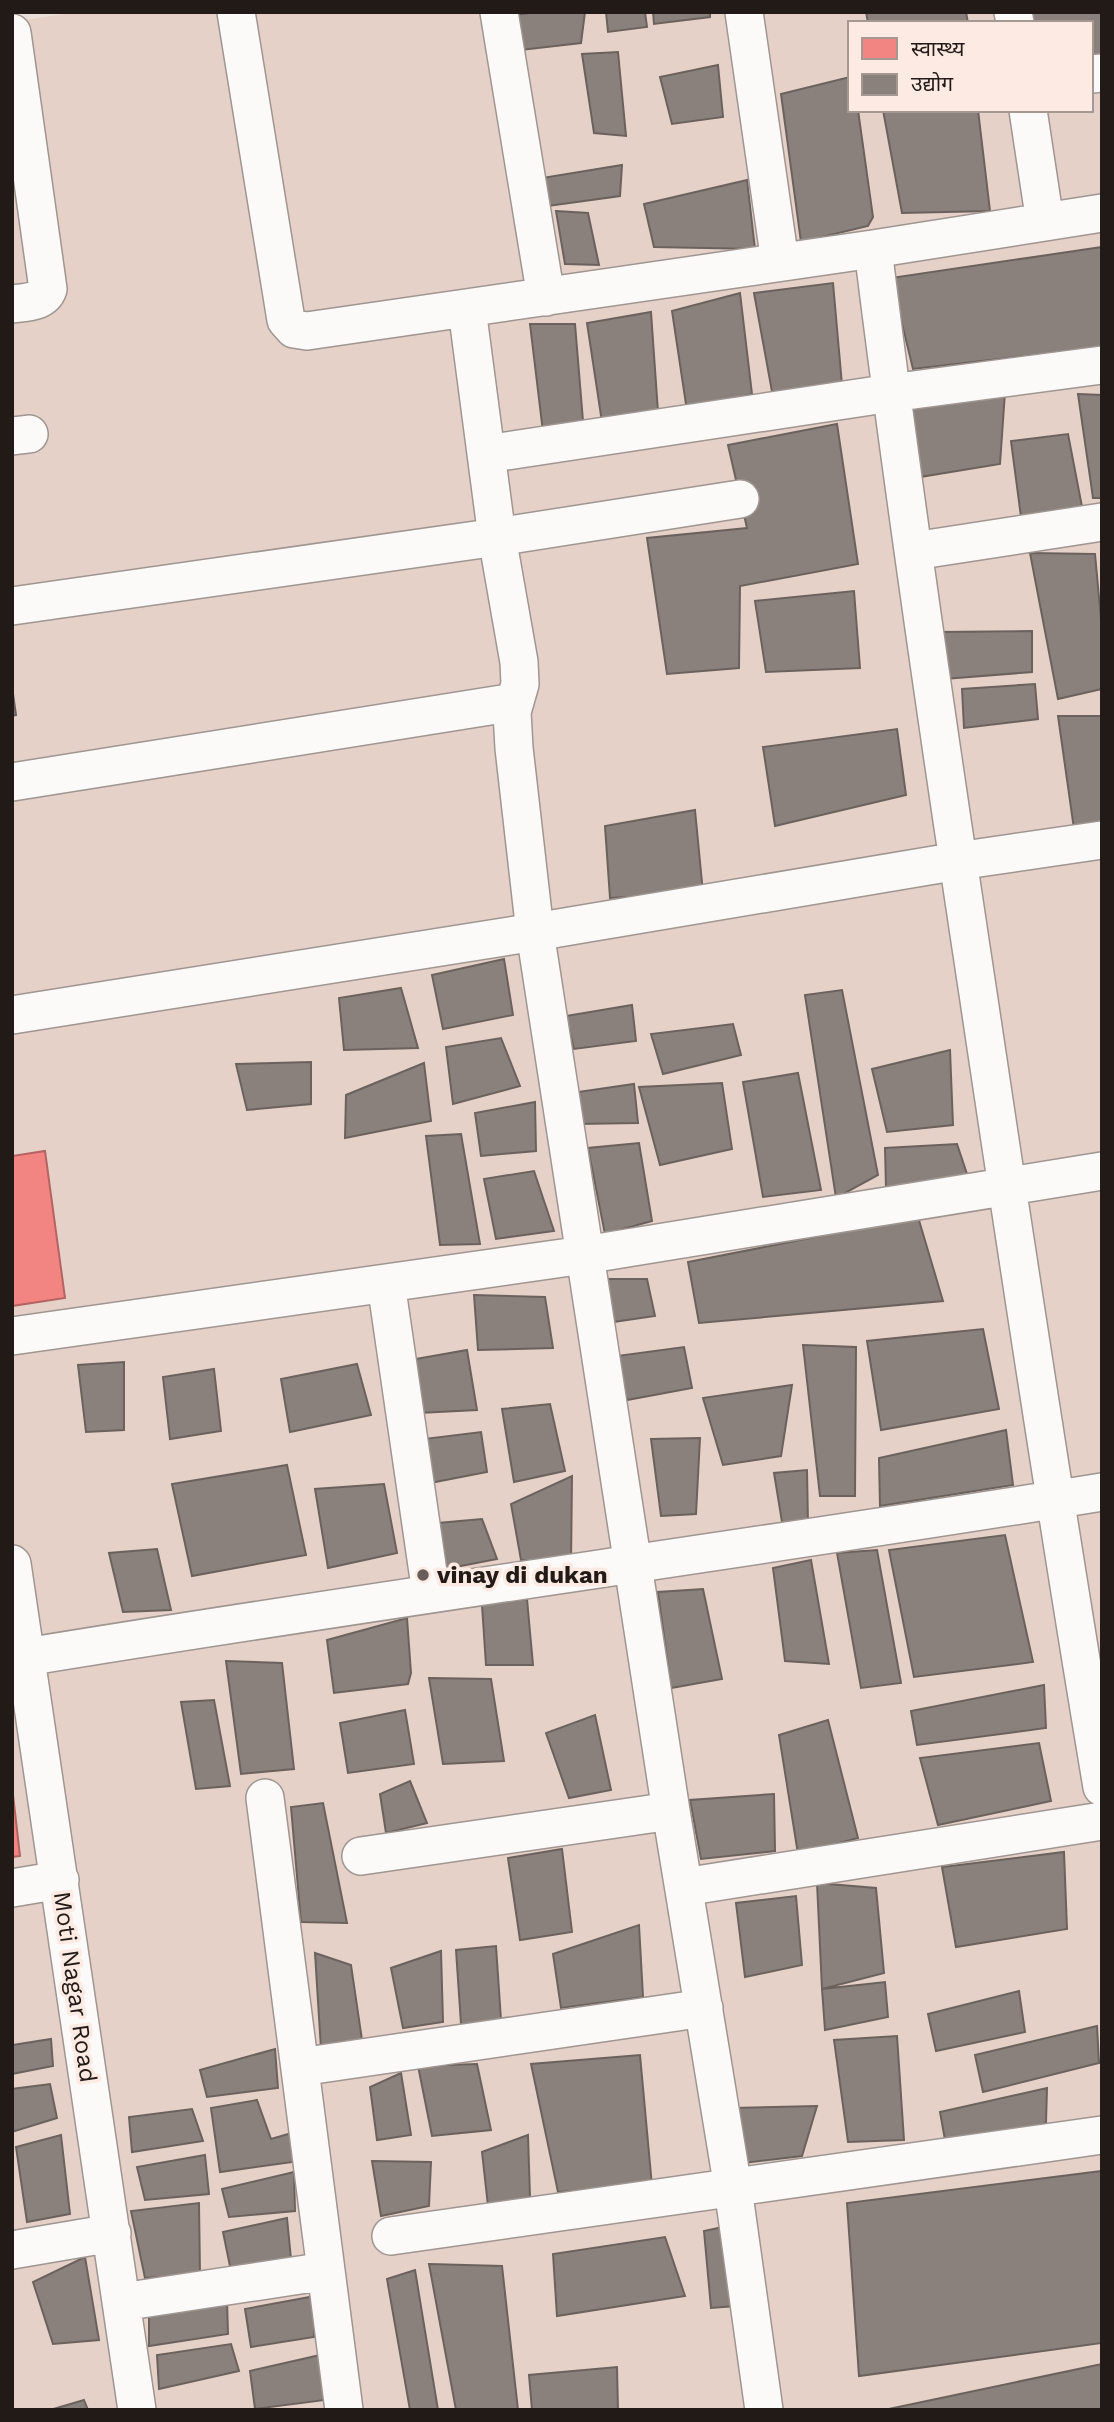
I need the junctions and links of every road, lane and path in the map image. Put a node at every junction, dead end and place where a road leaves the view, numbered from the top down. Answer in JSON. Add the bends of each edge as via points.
{"nodes":[{"id":1,"x":236,"y":12,"type":"edge"},
{"id":2,"x":499,"y":12,"type":"edge"},
{"id":3,"x":744,"y":12,"type":"edge"},
{"id":4,"x":12,"y":33,"type":"edge"},
{"id":5,"x":1028,"y":112,"type":"edge"},
{"id":6,"x":1102,"y":213,"type":"edge"},
{"id":7,"x":1045,"y":222,"type":"junction"},
{"id":8,"x":873,"y":249,"type":"junction"},
{"id":9,"x":780,"y":262,"type":"junction"},
{"id":10,"x":546,"y":297,"type":"junction"},
{"id":11,"x":12,"y":304,"type":"edge"},
{"id":12,"x":467,"y":309,"type":"junction"},
{"id":13,"x":1102,"y":365,"type":"edge"},
{"id":14,"x":891,"y":393,"type":"junction"},
{"id":15,"x":486,"y":454,"type":"junction"},
{"id":16,"x":740,"y":499,"type":"dead end"},
{"id":17,"x":1102,"y":522,"type":"edge"},
{"id":18,"x":497,"y":537,"type":"junction"},
{"id":19,"x":914,"y":551,"type":"junction"},
{"id":20,"x":12,"y":606,"type":"edge"},
{"id":21,"x":515,"y":702,"type":"junction"},
{"id":22,"x":12,"y":782,"type":"edge"},
{"id":23,"x":1102,"y":840,"type":"edge"},
{"id":24,"x":958,"y":861,"type":"junction"},
{"id":25,"x":535,"y":932,"type":"junction"},
{"id":26,"x":12,"y":1015,"type":"edge"},
{"id":27,"x":1102,"y":1171,"type":"edge"},
{"id":28,"x":1007,"y":1186,"type":"junction"},
{"id":29,"x":584,"y":1255,"type":"junction"},
{"id":30,"x":386,"y":1283,"type":"junction"},
{"id":31,"x":12,"y":1336,"type":"edge"},
{"id":32,"x":1102,"y":1492,"type":"edge"},
{"id":33,"x":1054,"y":1500,"type":"junction"},
{"id":34,"x":12,"y":1564,"type":"edge"},
{"id":35,"x":633,"y":1565,"type":"junction"},
{"id":36,"x":431,"y":1593,"type":"junction"},
{"id":37,"x":26,"y":1657,"type":"junction"},
{"id":38,"x":1102,"y":1787,"type":"edge"},
{"id":39,"x":265,"y":1798,"type":"dead end"},
{"id":40,"x":671,"y":1811,"type":"junction"},
{"id":41,"x":1102,"y":1821,"type":"edge"},
{"id":42,"x":361,"y":1856,"type":"dead end"},
{"id":43,"x":60,"y":1880,"type":"junction"},
{"id":44,"x":684,"y":1887,"type":"junction"},
{"id":45,"x":12,"y":1888,"type":"edge"},
{"id":46,"x":704,"y":2008,"type":"junction"},
{"id":47,"x":300,"y":2067,"type":"junction"},
{"id":48,"x":1102,"y":2135,"type":"edge"},
{"id":49,"x":733,"y":2188,"type":"junction"},
{"id":50,"x":112,"y":2233,"type":"junction"},
{"id":51,"x":391,"y":2236,"type":"dead end"},
{"id":52,"x":12,"y":2250,"type":"edge"},
{"id":53,"x":326,"y":2271,"type":"junction"},
{"id":54,"x":122,"y":2302,"type":"junction"},
{"id":55,"x":137,"y":2410,"type":"edge"},
{"id":56,"x":344,"y":2410,"type":"edge"},
{"id":57,"x":764,"y":2410,"type":"edge"}],
"edges":[{"from":1,"to":12,"type":"street","via":[[286,320],[307,331]]},
{"from":2,"to":10,"type":"street"},
{"from":3,"to":9,"type":"street"},
{"from":4,"to":11,"type":"street","via":[[47,289],[40,299]]},
{"from":5,"to":7,"type":"street"},
{"from":6,"to":7,"type":"street"},
{"from":7,"to":8,"type":"street"},
{"from":8,"to":9,"type":"street"},
{"from":8,"to":14,"type":"street"},
{"from":9,"to":10,"type":"street"},
{"from":10,"to":12,"type":"street"},
{"from":12,"to":15,"type":"street"},
{"from":13,"to":14,"type":"street"},
{"from":14,"to":15,"type":"street"},
{"from":14,"to":19,"type":"street"},
{"from":15,"to":18,"type":"street"},
{"from":16,"to":18,"type":"street"},
{"from":17,"to":19,"type":"street"},
{"from":18,"to":20,"type":"street"},
{"from":18,"to":21,"type":"street","via":[[519,662]]},
{"from":19,"to":24,"type":"street"},
{"from":21,"to":22,"type":"street"},
{"from":21,"to":25,"type":"street","via":[[514,748]]},
{"from":23,"to":24,"type":"street"},
{"from":24,"to":25,"type":"street"},
{"from":24,"to":28,"type":"street"},
{"from":25,"to":26,"type":"street"},
{"from":25,"to":29,"type":"street"},
{"from":27,"to":28,"type":"street"},
{"from":28,"to":29,"type":"street"},
{"from":28,"to":33,"type":"street"},
{"from":29,"to":30,"type":"street"},
{"from":29,"to":35,"type":"street"},
{"from":30,"to":31,"type":"street"},
{"from":30,"to":36,"type":"street"},
{"from":32,"to":33,"type":"street"},
{"from":33,"to":35,"type":"street"},
{"from":33,"to":38,"type":"street"},
{"from":34,"to":37,"type":"street","name":"Moti Nagar Road"},
{"from":35,"to":36,"type":"street"},
{"from":35,"to":40,"type":"street"},
{"from":36,"to":37,"type":"street"},
{"from":37,"to":43,"type":"street","name":"Moti Nagar Road"},
{"from":39,"to":47,"type":"street"},
{"from":40,"to":42,"type":"street"},
{"from":40,"to":44,"type":"street"},
{"from":41,"to":44,"type":"street"},
{"from":43,"to":45,"type":"street"},
{"from":43,"to":50,"type":"street","name":"Moti Nagar Road"},
{"from":44,"to":46,"type":"street"},
{"from":46,"to":47,"type":"street"},
{"from":46,"to":49,"type":"street"},
{"from":47,"to":53,"type":"street"},
{"from":48,"to":49,"type":"street"},
{"from":49,"to":51,"type":"street"},
{"from":49,"to":57,"type":"street"},
{"from":50,"to":52,"type":"street"},
{"from":50,"to":54,"type":"street","name":"Moti Nagar Road"},
{"from":53,"to":54,"type":"street"},
{"from":53,"to":56,"type":"street"},
{"from":54,"to":55,"type":"street","name":"Moti Nagar Road"}]}
